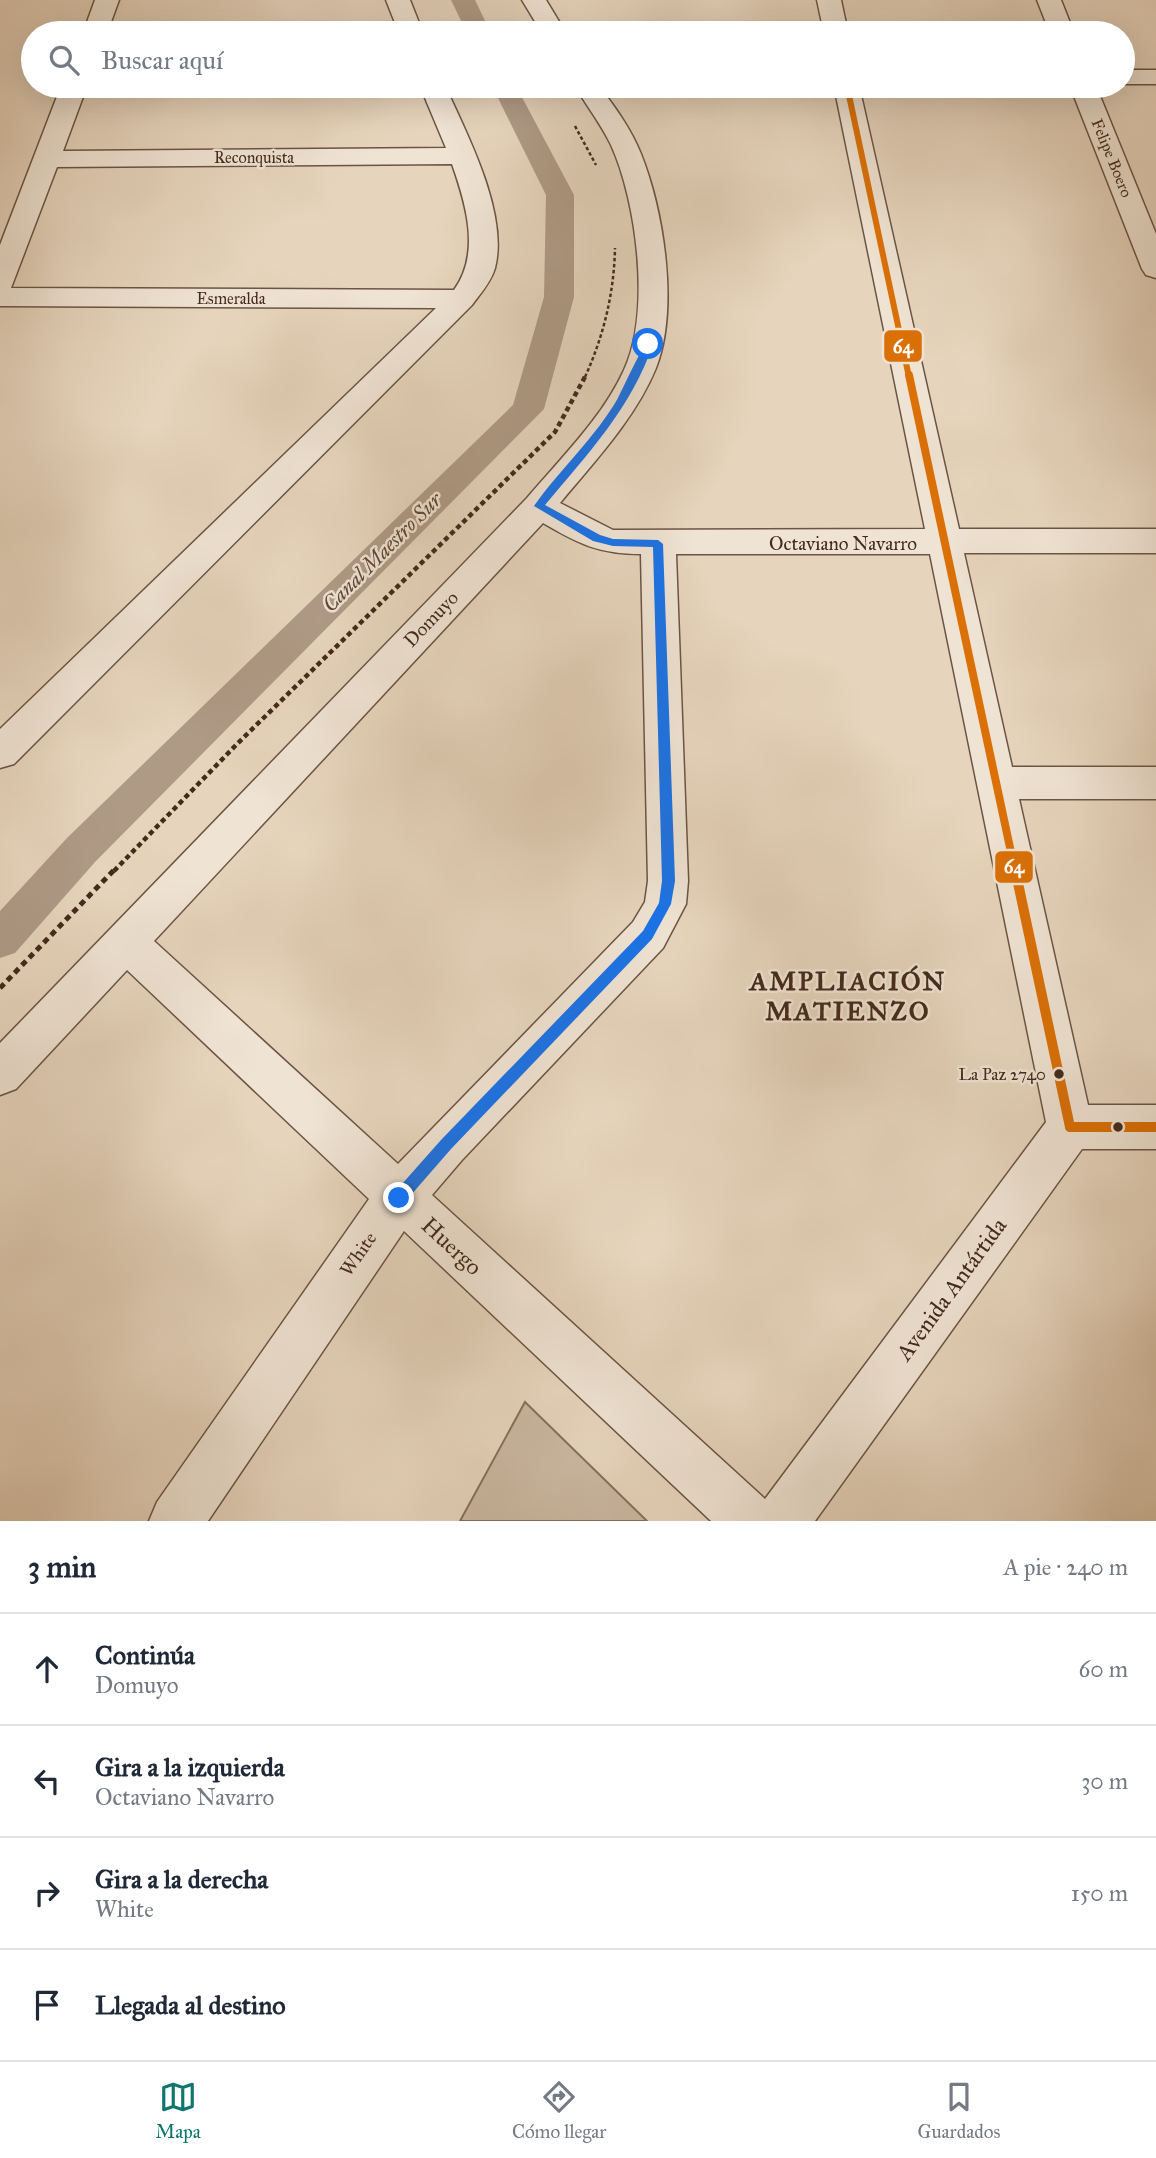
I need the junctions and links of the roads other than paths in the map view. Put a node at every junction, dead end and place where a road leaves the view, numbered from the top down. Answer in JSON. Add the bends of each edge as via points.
{"nodes":[{"id":1,"x":107,"y":0,"type":"edge"},
{"id":2,"x":398,"y":0,"type":"edge"},
{"id":3,"x":534,"y":0,"type":"edge"},
{"id":4,"x":829,"y":0,"type":"edge"},
{"id":5,"x":1049,"y":0,"type":"edge"},
{"id":6,"x":99,"y":21,"type":"edge"},
{"id":7,"x":406,"y":21,"type":"edge"},
{"id":8,"x":547,"y":21,"type":"edge"},
{"id":9,"x":833,"y":21,"type":"edge"},
{"id":10,"x":1057,"y":21,"type":"edge"},
{"id":11,"x":1135,"y":77,"type":"edge"},
{"id":12,"x":1156,"y":77,"type":"edge"},
{"id":13,"x":70,"y":98,"type":"edge"},
{"id":14,"x":438,"y":98,"type":"edge"},
{"id":15,"x":595,"y":98,"type":"edge"},
{"id":16,"x":850,"y":98,"type":"edge"},
{"id":17,"x":1089,"y":98,"type":"edge"},
{"id":18,"x":462,"y":156,"type":"junction"},
{"id":19,"x":47,"y":159,"type":"junction"},
{"id":20,"x":1143,"y":202,"type":"edge"},
{"id":21,"x":1156,"y":269,"type":"edge"},
{"id":22,"x":0,"y":283,"type":"edge"},
{"id":23,"x":0,"y":297,"type":"edge"},
{"id":24,"x":462,"y":299,"type":"junction"},
{"id":25,"x":539,"y":506,"type":"junction"},
{"id":26,"x":1156,"y":541,"type":"edge"},
{"id":27,"x":944,"y":542,"type":"junction"},
{"id":28,"x":658,"y":544,"type":"junction"},
{"id":29,"x":0,"y":753,"type":"edge"},
{"id":30,"x":996,"y":783,"type":"junction"},
{"id":31,"x":1156,"y":783,"type":"edge"},
{"id":32,"x":125,"y":941,"type":"junction"},
{"id":33,"x":0,"y":1074,"type":"edge"},
{"id":34,"x":1070,"y":1127,"type":"junction"},
{"id":35,"x":1156,"y":1127,"type":"edge"},
{"id":36,"x":399,"y":1198,"type":"junction"},
{"id":37,"x":176,"y":1521,"type":"edge"},
{"id":38,"x":750,"y":1521,"type":"edge"},
{"id":39,"x":782,"y":1521,"type":"edge"}],
"edges":[{"from":1,"to":6,"type":"street"},
{"from":2,"to":7,"type":"street"},
{"from":3,"to":8,"type":"street"},
{"from":4,"to":9,"type":"street"},
{"from":5,"to":10,"type":"street"},
{"from":11,"to":12,"type":"street"},
{"from":13,"to":19,"type":"street"},
{"from":14,"to":18,"type":"street"},
{"from":15,"to":25,"type":"street","name":"Domuyo","via":[[617,130],[641,197],[652,313],[641,366],[607,425]]},
{"from":16,"to":27,"type":"street"},
{"from":17,"to":20,"type":"street","name":"Felipe Boero"},
{"from":18,"to":19,"type":"street","name":"Reconquista"},
{"from":18,"to":24,"type":"street","via":[[476,198],[484,247],[481,268]]},
{"from":19,"to":22,"type":"street"},
{"from":20,"to":21,"type":"street","name":"Felipe Boero"},
{"from":23,"to":24,"type":"street","name":"Esmeralda"},
{"from":24,"to":29,"type":"street"},
{"from":25,"to":28,"type":"street","name":"Octaviano Navarro","via":[[596,538]]},
{"from":25,"to":32,"type":"street","name":"Domuyo"},
{"from":26,"to":27,"type":"street","name":"Octaviano Navarro"},
{"from":27,"to":28,"type":"street","name":"Octaviano Navarro"},
{"from":27,"to":30,"type":"street"},
{"from":28,"to":36,"type":"street","name":"White","via":[[665,904],[648,935]]},
{"from":30,"to":31,"type":"street"},
{"from":30,"to":34,"type":"street"},
{"from":32,"to":33,"type":"street","name":"Domuyo"},
{"from":32,"to":36,"type":"street","name":"Huergo"},
{"from":34,"to":35,"type":"street"},
{"from":34,"to":39,"type":"street","name":"Avenida Antártida"},
{"from":36,"to":37,"type":"street","name":"White"},
{"from":36,"to":38,"type":"street","name":"Huergo"}]}
